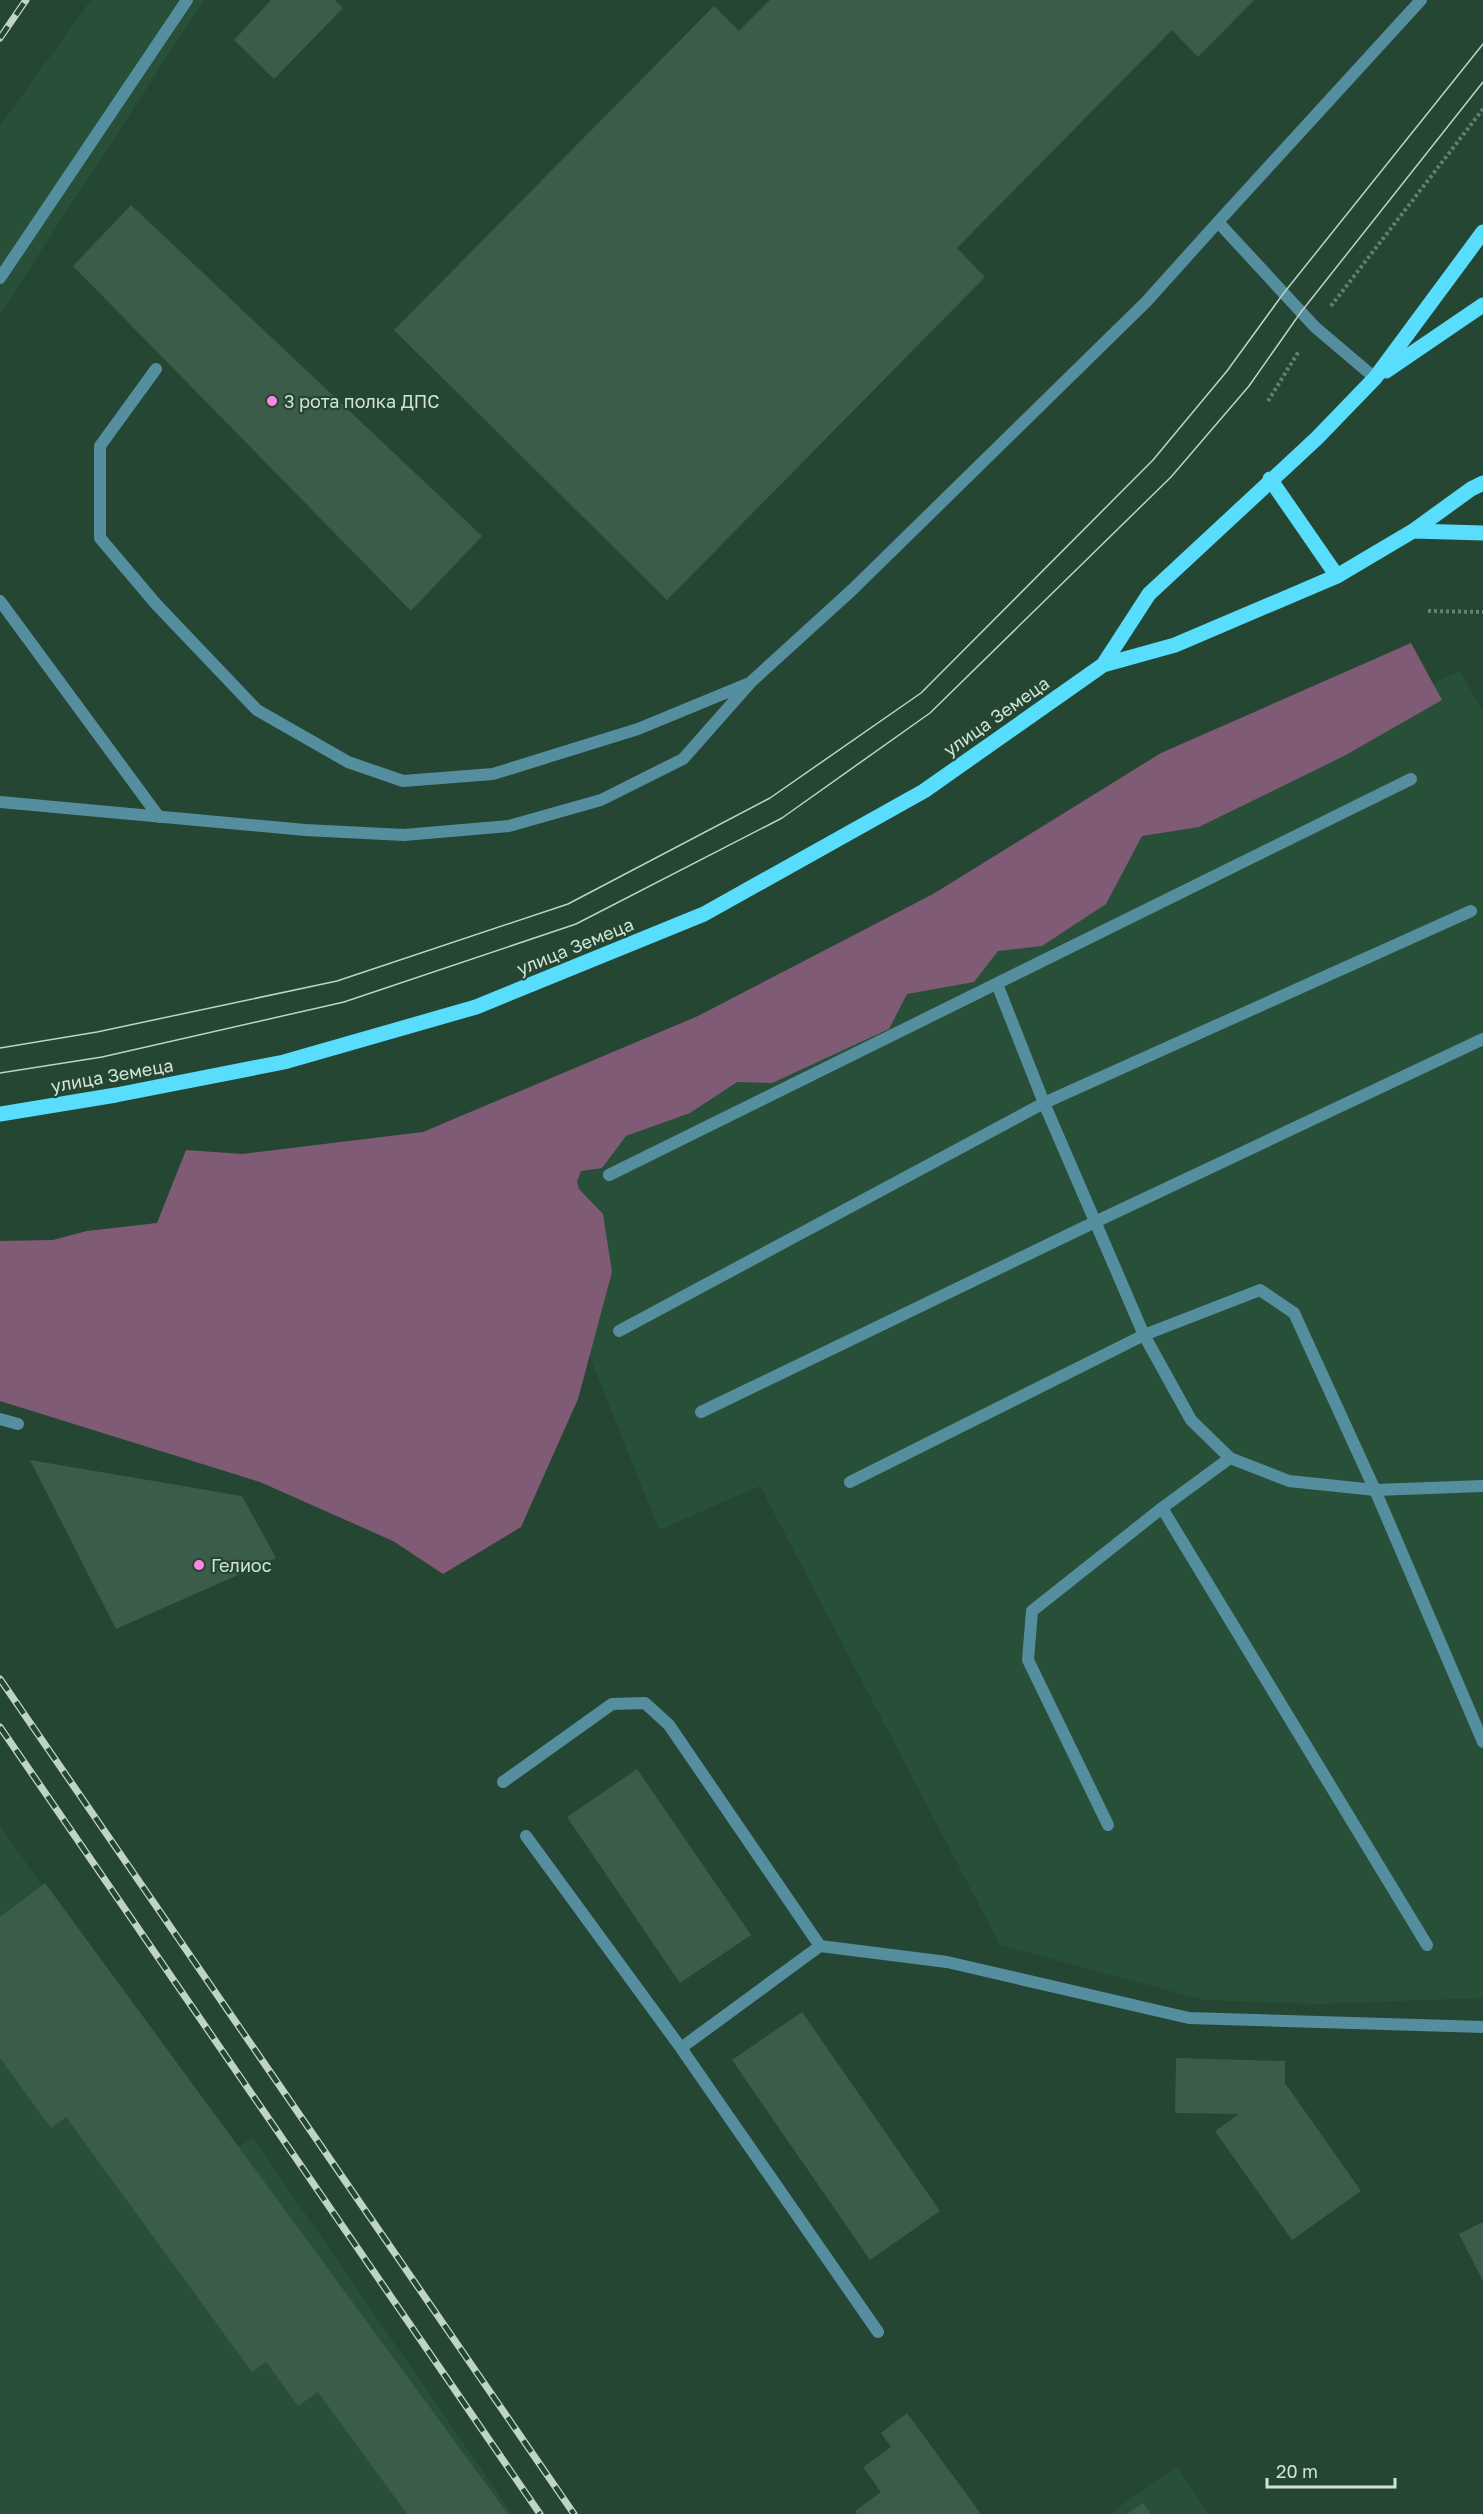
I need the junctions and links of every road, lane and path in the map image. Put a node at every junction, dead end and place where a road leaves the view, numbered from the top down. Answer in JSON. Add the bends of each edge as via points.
{"nodes":[{"id":1,"x":187,"y":0,"type":"edge"},
{"id":2,"x":1421,"y":0,"type":"edge"},
{"id":3,"x":1483,"y":109,"type":"edge"},
{"id":4,"x":1218,"y":222,"type":"junction"},
{"id":5,"x":1483,"y":232,"type":"edge"},
{"id":6,"x":0,"y":278,"type":"edge"},
{"id":7,"x":1483,"y":305,"type":"edge"},
{"id":8,"x":1315,"y":327,"type":"junction"},
{"id":9,"x":156,"y":369,"type":"dead end"},
{"id":10,"x":1376,"y":378,"type":"junction"},
{"id":11,"x":1268,"y":401,"type":"dead end"},
{"id":12,"x":1270,"y":479,"type":"junction"},
{"id":13,"x":1483,"y":483,"type":"edge"},
{"id":14,"x":1413,"y":531,"type":"junction"},
{"id":15,"x":1483,"y":533,"type":"edge"},
{"id":16,"x":1337,"y":576,"type":"junction"},
{"id":17,"x":0,"y":602,"type":"edge"},
{"id":18,"x":1428,"y":611,"type":"dead end"},
{"id":19,"x":1483,"y":612,"type":"edge"},
{"id":20,"x":1103,"y":665,"type":"junction"},
{"id":21,"x":751,"y":682,"type":"junction"},
{"id":22,"x":1411,"y":779,"type":"dead end"},
{"id":23,"x":0,"y":802,"type":"edge"},
{"id":24,"x":159,"y":816,"type":"junction"},
{"id":25,"x":1471,"y":911,"type":"dead end"},
{"id":26,"x":997,"y":984,"type":"junction"},
{"id":27,"x":1483,"y":1039,"type":"edge"},
{"id":28,"x":1044,"y":1103,"type":"junction"},
{"id":29,"x":0,"y":1114,"type":"edge"},
{"id":30,"x":609,"y":1175,"type":"dead end"},
{"id":31,"x":1095,"y":1222,"type":"junction"},
{"id":32,"x":619,"y":1331,"type":"dead end"},
{"id":33,"x":1144,"y":1335,"type":"junction"},
{"id":34,"x":701,"y":1412,"type":"dead end"},
{"id":35,"x":0,"y":1419,"type":"edge"},
{"id":36,"x":18,"y":1424,"type":"dead end"},
{"id":37,"x":1230,"y":1458,"type":"junction"},
{"id":38,"x":850,"y":1482,"type":"dead end"},
{"id":39,"x":1483,"y":1486,"type":"edge"},
{"id":40,"x":1375,"y":1490,"type":"junction"},
{"id":41,"x":1162,"y":1508,"type":"junction"},
{"id":42,"x":1483,"y":1742,"type":"edge"},
{"id":43,"x":503,"y":1782,"type":"dead end"},
{"id":44,"x":1108,"y":1825,"type":"dead end"},
{"id":45,"x":526,"y":1836,"type":"dead end"},
{"id":46,"x":1427,"y":1945,"type":"dead end"},
{"id":47,"x":820,"y":1946,"type":"junction"},
{"id":48,"x":1483,"y":2027,"type":"edge"},
{"id":49,"x":681,"y":2048,"type":"junction"},
{"id":50,"x":878,"y":2332,"type":"dead end"}],
"edges":[{"from":1,"to":6,"type":"lane"},
{"from":2,"to":4,"type":"lane"},
{"from":3,"to":8,"type":"path"},
{"from":4,"to":8,"type":"lane"},
{"from":4,"to":21,"type":"lane","via":[[1146,302],[852,590]]},
{"from":5,"to":10,"type":"main road"},
{"from":7,"to":10,"type":"main road"},
{"from":8,"to":10,"type":"lane"},
{"from":8,"to":11,"type":"path"},
{"from":9,"to":21,"type":"lane","via":[[99,446],[100,538],[156,604],[257,710],[348,762],[403,781],[493,774],[638,729]]},
{"from":10,"to":12,"type":"main road"},
{"from":12,"to":16,"type":"main road"},
{"from":12,"to":20,"type":"main road","via":[[1149,594]]},
{"from":13,"to":14,"type":"main road"},
{"from":14,"to":15,"type":"main road"},
{"from":14,"to":16,"type":"main road"},
{"from":16,"to":20,"type":"main road","via":[[1175,645]]},
{"from":17,"to":24,"type":"lane"},
{"from":18,"to":19,"type":"path"},
{"from":20,"to":29,"type":"main road","name":"улица Земеца","via":[[924,791],[704,914],[476,1007],[284,1062]]},
{"from":21,"to":24,"type":"lane","via":[[683,759],[601,800],[509,826],[404,835]]},
{"from":22,"to":26,"type":"lane"},
{"from":23,"to":24,"type":"lane"},
{"from":25,"to":28,"type":"lane"},
{"from":26,"to":28,"type":"lane"},
{"from":26,"to":30,"type":"lane"},
{"from":27,"to":31,"type":"lane"},
{"from":28,"to":31,"type":"lane"},
{"from":28,"to":32,"type":"lane"},
{"from":31,"to":33,"type":"lane"},
{"from":31,"to":34,"type":"lane"},
{"from":33,"to":37,"type":"lane","via":[[1191,1420]]},
{"from":33,"to":38,"type":"lane"},
{"from":33,"to":40,"type":"lane","via":[[1260,1290],[1294,1313]]},
{"from":35,"to":36,"type":"lane"},
{"from":37,"to":40,"type":"lane","via":[[1289,1481]]},
{"from":37,"to":41,"type":"lane"},
{"from":39,"to":40,"type":"lane"},
{"from":40,"to":42,"type":"lane"},
{"from":41,"to":44,"type":"lane","via":[[1032,1611],[1028,1660]]},
{"from":41,"to":46,"type":"lane"},
{"from":43,"to":47,"type":"lane","via":[[612,1704],[645,1702],[669,1725]]},
{"from":45,"to":49,"type":"lane"},
{"from":47,"to":48,"type":"lane","via":[[947,1962],[1189,2018]]},
{"from":47,"to":49,"type":"lane"},
{"from":49,"to":50,"type":"lane"}]}
